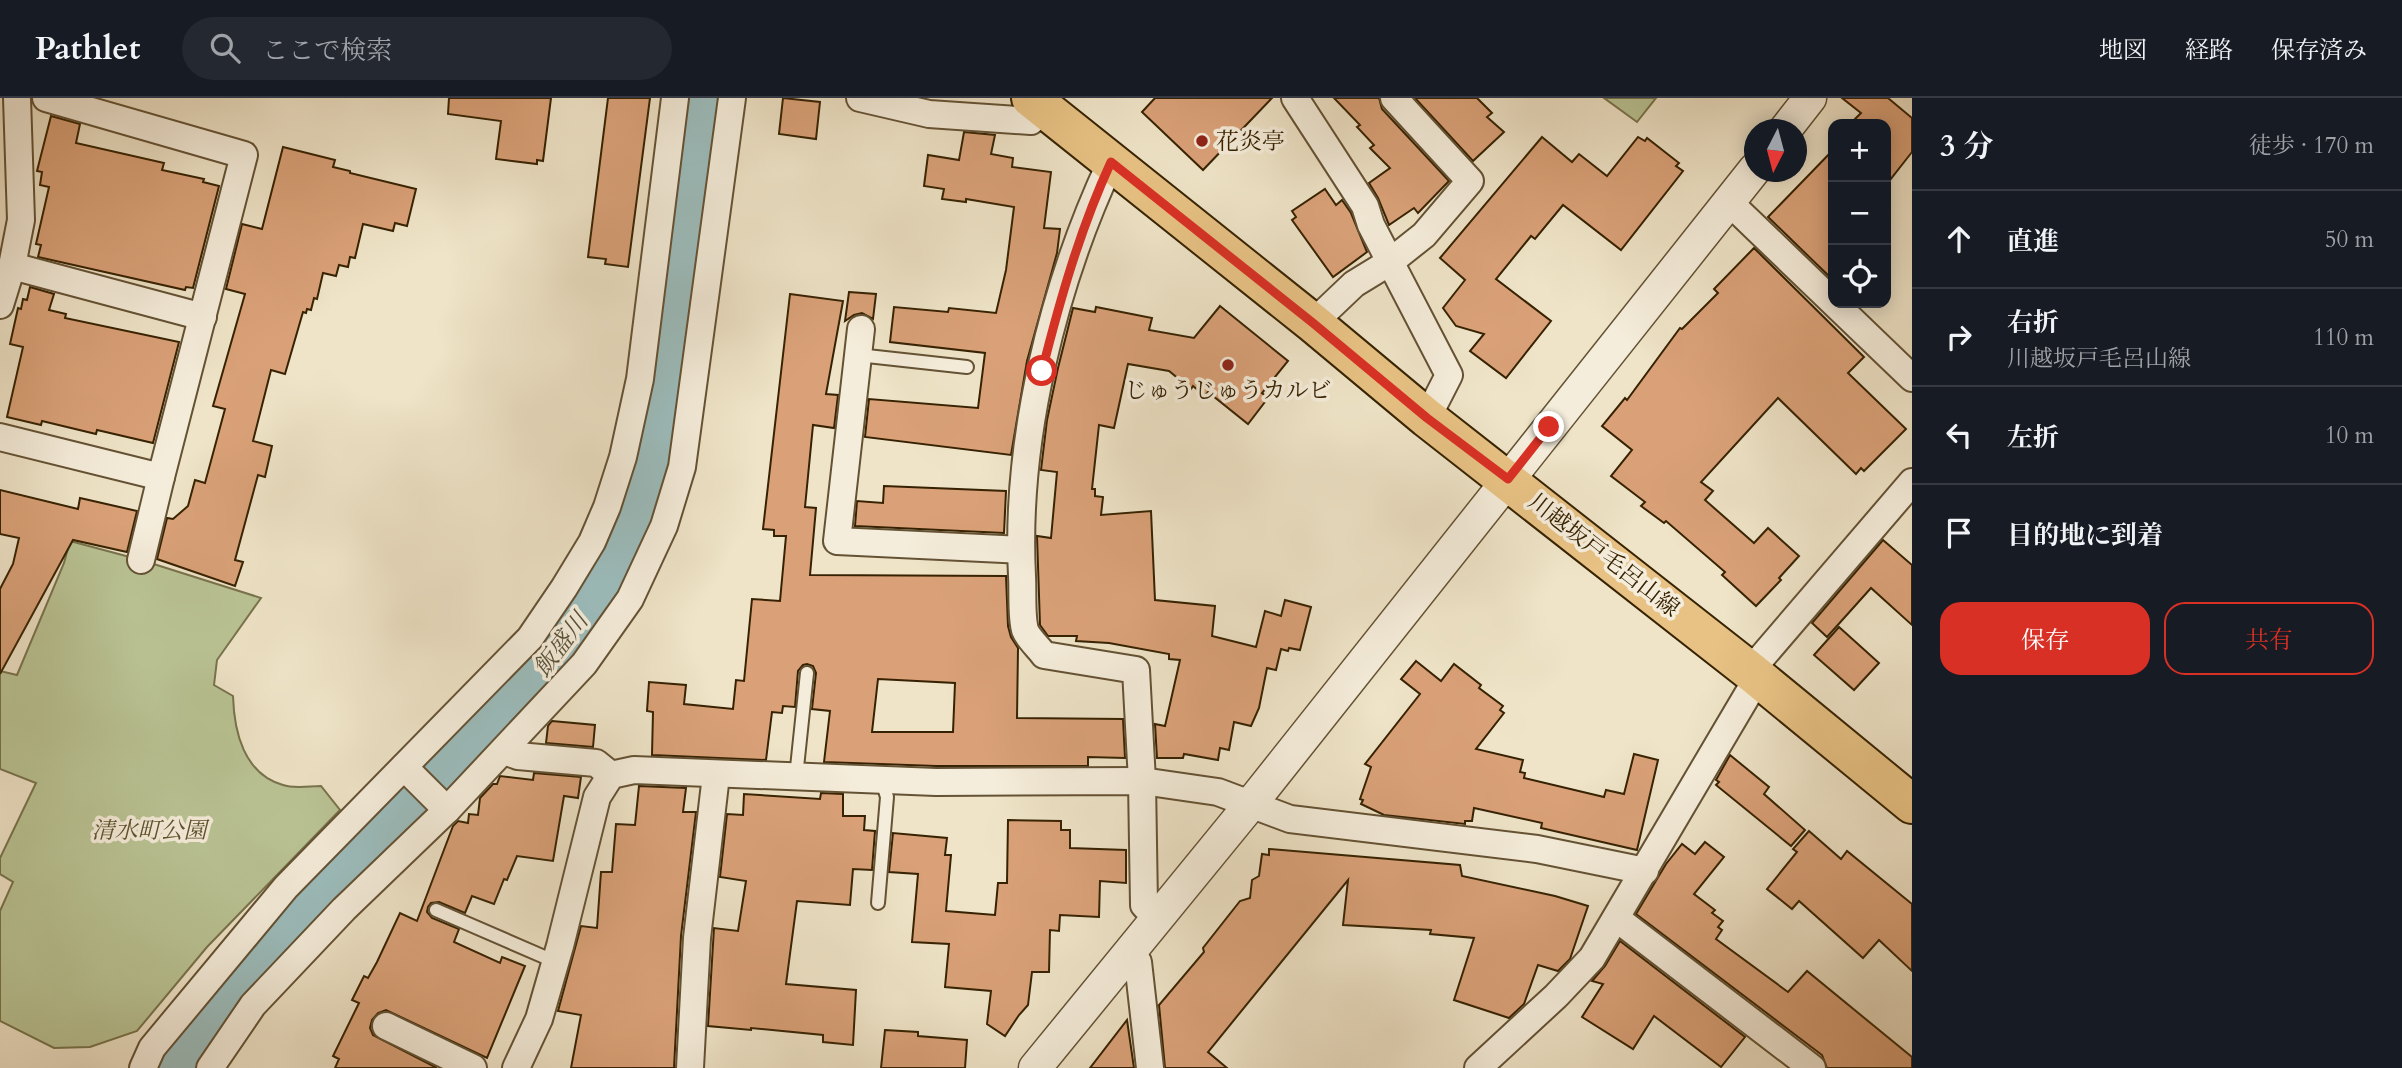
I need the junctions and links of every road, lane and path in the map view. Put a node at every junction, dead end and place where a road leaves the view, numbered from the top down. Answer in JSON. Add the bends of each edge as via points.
{"nodes":[{"id":1,"x":17,"y":98,"type":"edge"},
{"id":2,"x":46,"y":98,"type":"edge"},
{"id":3,"x":676,"y":98,"type":"edge"},
{"id":4,"x":732,"y":98,"type":"edge"},
{"id":5,"x":860,"y":98,"type":"edge"},
{"id":6,"x":1295,"y":98,"type":"edge"},
{"id":7,"x":1394,"y":98,"type":"edge"},
{"id":8,"x":1810,"y":98,"type":"edge"},
{"id":9,"x":1037,"y":102,"type":"edge"},
{"id":10,"x":1794,"y":119,"type":"edge"},
{"id":11,"x":1111,"y":162,"type":"junction"},
{"id":12,"x":1744,"y":182,"type":"edge"},
{"id":13,"x":1728,"y":202,"type":"junction"},
{"id":14,"x":1390,"y":262,"type":"junction"},
{"id":15,"x":12,"y":266,"type":"junction"},
{"id":16,"x":0,"y":305,"type":"edge"},
{"id":17,"x":203,"y":317,"type":"junction"},
{"id":18,"x":1313,"y":323,"type":"junction"},
{"id":19,"x":861,"y":329,"type":"dead end"},
{"id":20,"x":858,"y":355,"type":"junction"},
{"id":21,"x":967,"y":367,"type":"dead end"},
{"id":22,"x":1912,"y":378,"type":"edge"},
{"id":23,"x":1427,"y":418,"type":"junction"},
{"id":24,"x":0,"y":437,"type":"edge"},
{"id":25,"x":161,"y":477,"type":"junction"},
{"id":26,"x":1508,"y":479,"type":"junction"},
{"id":27,"x":1912,"y":482,"type":"edge"},
{"id":28,"x":1021,"y":550,"type":"junction"},
{"id":29,"x":141,"y":561,"type":"dead end"},
{"id":30,"x":807,"y":673,"type":"dead end"},
{"id":31,"x":1754,"y":674,"type":"junction"},
{"id":32,"x":504,"y":751,"type":"junction"},
{"id":33,"x":407,"y":770,"type":"junction"},
{"id":34,"x":611,"y":775,"type":"junction"},
{"id":35,"x":716,"y":775,"type":"junction"},
{"id":36,"x":796,"y":778,"type":"junction"},
{"id":37,"x":882,"y":781,"type":"junction"},
{"id":38,"x":1142,"y":781,"type":"junction"},
{"id":39,"x":1912,"y":804,"type":"edge"},
{"id":40,"x":1250,"y":805,"type":"junction"},
{"id":41,"x":444,"y":806,"type":"junction"},
{"id":42,"x":1645,"y":871,"type":"junction"},
{"id":43,"x":878,"y":904,"type":"dead end"},
{"id":44,"x":436,"y":910,"type":"dead end"},
{"id":45,"x":1156,"y":918,"type":"junction"},
{"id":46,"x":1615,"y":918,"type":"junction"},
{"id":47,"x":1129,"y":951,"type":"junction"},
{"id":48,"x":556,"y":962,"type":"junction"},
{"id":49,"x":386,"y":1026,"type":"dead end"},
{"id":50,"x":143,"y":1068,"type":"edge"},
{"id":51,"x":210,"y":1068,"type":"edge"},
{"id":52,"x":473,"y":1068,"type":"edge"},
{"id":53,"x":516,"y":1068,"type":"edge"},
{"id":54,"x":690,"y":1068,"type":"edge"},
{"id":55,"x":1035,"y":1068,"type":"edge"},
{"id":56,"x":1150,"y":1068,"type":"edge"},
{"id":57,"x":1478,"y":1068,"type":"edge"},
{"id":58,"x":1812,"y":1068,"type":"edge"}],
"edges":[{"from":1,"to":15,"type":"street","via":[[21,220]]},
{"from":2,"to":17,"type":"street","via":[[244,155]]},
{"from":3,"to":33,"type":"street","via":[[640,379],[607,507],[592,542],[530,638]]},
{"from":4,"to":32,"type":"street","via":[[682,467],[664,526],[623,610],[584,664]]},
{"from":5,"to":9,"type":"street","via":[[929,114],[1031,121]]},
{"from":6,"to":14,"type":"street","via":[[1365,206]]},
{"from":7,"to":14,"type":"street","via":[[1470,181],[1424,235]]},
{"from":8,"to":10,"type":"street"},
{"from":9,"to":11,"type":"main road","name":"川越坂戸毛呂山線"},
{"from":11,"to":18,"type":"main road","name":"川越坂戸毛呂山線"},
{"from":11,"to":28,"type":"street","via":[[1094,197],[1042,371],[1021,496]]},
{"from":12,"to":13,"type":"street"},
{"from":13,"to":22,"type":"street"},
{"from":13,"to":26,"type":"street"},
{"from":14,"to":18,"type":"street","via":[[1353,284]]},
{"from":14,"to":23,"type":"street","via":[[1449,375]]},
{"from":15,"to":16,"type":"street"},
{"from":15,"to":17,"type":"street"},
{"from":17,"to":25,"type":"street"},
{"from":18,"to":23,"type":"main road","name":"川越坂戸毛呂山線"},
{"from":19,"to":20,"type":"street"},
{"from":20,"to":21,"type":"lane"},
{"from":20,"to":28,"type":"street","via":[[837,541]]},
{"from":23,"to":26,"type":"main road","name":"川越坂戸毛呂山線"},
{"from":24,"to":25,"type":"street"},
{"from":25,"to":29,"type":"street"},
{"from":26,"to":31,"type":"main road","name":"川越坂戸毛呂山線"},
{"from":26,"to":40,"type":"street"},
{"from":27,"to":31,"type":"street"},
{"from":28,"to":38,"type":"street","via":[[1025,631],[1044,655],[1136,670]]},
{"from":30,"to":36,"type":"lane"},
{"from":31,"to":39,"type":"main road","name":"川越坂戸毛呂山線"},
{"from":31,"to":42,"type":"street"},
{"from":32,"to":34,"type":"street","via":[[596,763]]},
{"from":32,"to":41,"type":"street"},
{"from":33,"to":41,"type":"street"},
{"from":33,"to":50,"type":"street","via":[[286,887],[152,1048]]},
{"from":34,"to":35,"type":"street","via":[[634,770]]},
{"from":34,"to":48,"type":"street","via":[[597,797]]},
{"from":35,"to":36,"type":"street"},
{"from":35,"to":54,"type":"street","via":[[697,938]]},
{"from":36,"to":37,"type":"street"},
{"from":37,"to":38,"type":"street"},
{"from":37,"to":43,"type":"lane","via":[[887,797]]},
{"from":38,"to":40,"type":"street","via":[[1218,792]]},
{"from":38,"to":45,"type":"street","via":[[1144,905]]},
{"from":40,"to":42,"type":"street","via":[[1290,819],[1537,849]]},
{"from":40,"to":45,"type":"street"},
{"from":41,"to":51,"type":"street","via":[[253,1005]]},
{"from":42,"to":46,"type":"street"},
{"from":44,"to":48,"type":"lane"},
{"from":45,"to":47,"type":"street"},
{"from":46,"to":57,"type":"street","via":[[1592,958]]},
{"from":46,"to":58,"type":"street"},
{"from":47,"to":55,"type":"street"},
{"from":47,"to":56,"type":"street","via":[[1138,962]]},
{"from":48,"to":53,"type":"street","via":[[540,1019]]},
{"from":49,"to":52,"type":"street"}]}
